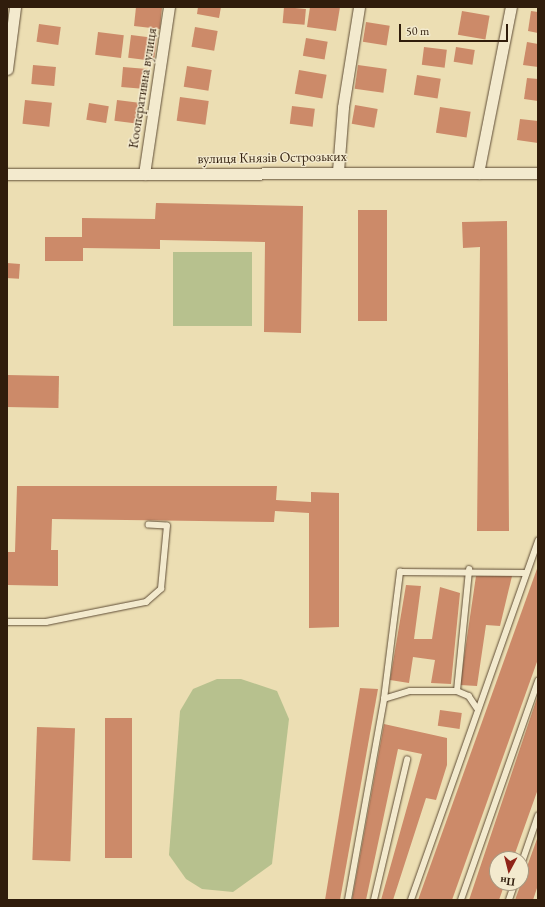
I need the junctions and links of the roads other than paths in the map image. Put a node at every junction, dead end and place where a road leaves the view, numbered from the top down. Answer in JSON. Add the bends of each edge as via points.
{"nodes":[{"id":1,"x":15,"y":7,"type":"edge"},
{"id":2,"x":169,"y":7,"type":"edge"},
{"id":3,"x":359,"y":7,"type":"edge"},
{"id":4,"x":511,"y":7,"type":"edge"},
{"id":5,"x":7,"y":69,"type":"edge"},
{"id":6,"x":338,"y":171,"type":"junction"},
{"id":7,"x":478,"y":173,"type":"junction"},
{"id":8,"x":538,"y":173,"type":"edge"},
{"id":9,"x":7,"y":174,"type":"edge"},
{"id":10,"x":144,"y":174,"type":"junction"},
{"id":11,"x":150,"y":525,"type":"dead end"},
{"id":12,"x":538,"y":541,"type":"edge"},
{"id":13,"x":469,"y":570,"type":"junction"},
{"id":14,"x":526,"y":573,"type":"junction"},
{"id":15,"x":7,"y":622,"type":"edge"},
{"id":16,"x":538,"y":681,"type":"edge"},
{"id":17,"x":457,"y":691,"type":"junction"},
{"id":18,"x":384,"y":699,"type":"junction"},
{"id":19,"x":477,"y":708,"type":"junction"},
{"id":20,"x":408,"y":760,"type":"dead end"},
{"id":21,"x":538,"y":816,"type":"edge"},
{"id":22,"x":526,"y":851,"type":"edge"},
{"id":23,"x":348,"y":900,"type":"edge"},
{"id":24,"x":374,"y":900,"type":"edge"},
{"id":25,"x":411,"y":900,"type":"edge"},
{"id":26,"x":461,"y":900,"type":"edge"}],
"edges":[{"from":1,"to":5,"type":"street"},
{"from":2,"to":10,"type":"street","name":"Кооперативна вулиця"},
{"from":3,"to":6,"type":"street","via":[[343,107]]},
{"from":4,"to":7,"type":"street"},
{"from":6,"to":7,"type":"street","name":"вулиця Князів Острозьких"},
{"from":6,"to":10,"type":"street","name":"вулиця Князів Острозьких"},
{"from":7,"to":8,"type":"street","name":"вулиця Князів Острозьких"},
{"from":9,"to":10,"type":"street","name":"вулиця Князів Острозьких"},
{"from":11,"to":15,"type":"lane","via":[[167,526],[161,590],[146,602],[46,622]]},
{"from":12,"to":14,"type":"lane"},
{"from":13,"to":14,"type":"lane"},
{"from":13,"to":17,"type":"lane"},
{"from":13,"to":18,"type":"lane","via":[[400,572]]},
{"from":14,"to":19,"type":"lane"},
{"from":16,"to":26,"type":"lane"},
{"from":17,"to":18,"type":"lane","via":[[410,691]]},
{"from":17,"to":19,"type":"lane","via":[[469,696]]},
{"from":18,"to":23,"type":"lane"},
{"from":19,"to":25,"type":"lane"},
{"from":20,"to":24,"type":"lane"},
{"from":21,"to":22,"type":"lane"}]}
